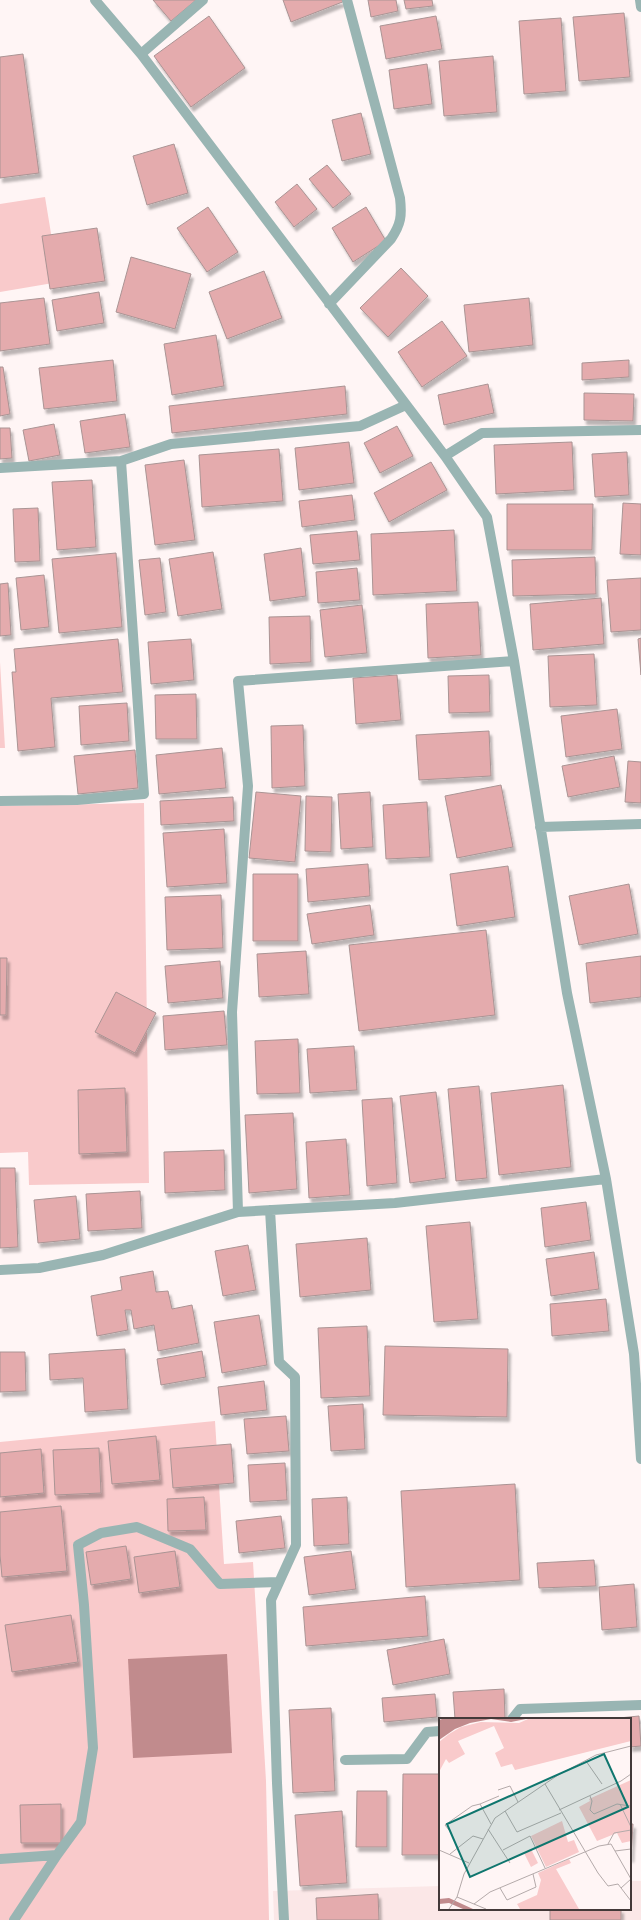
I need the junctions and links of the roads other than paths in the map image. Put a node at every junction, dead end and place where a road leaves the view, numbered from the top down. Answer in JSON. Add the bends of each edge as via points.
{"nodes":[{"id":1,"x":95,"y":0,"type":"edge"},
{"id":2,"x":203,"y":0,"type":"edge"},
{"id":3,"x":347,"y":0,"type":"edge"},
{"id":4,"x":640,"y":0,"type":"edge"},
{"id":5,"x":641,"y":7,"type":"edge"},
{"id":6,"x":141,"y":54,"type":"junction"},
{"id":7,"x":329,"y":304,"type":"junction"},
{"id":8,"x":406,"y":405,"type":"junction"},
{"id":9,"x":641,"y":430,"type":"edge"},
{"id":10,"x":445,"y":456,"type":"junction"},
{"id":11,"x":121,"y":461,"type":"junction"},
{"id":12,"x":0,"y":468,"type":"edge"},
{"id":13,"x":514,"y":661,"type":"junction"},
{"id":14,"x":0,"y":801,"type":"edge"},
{"id":15,"x":641,"y":824,"type":"edge"},
{"id":16,"x":540,"y":827,"type":"junction"},
{"id":17,"x":606,"y":1179,"type":"junction"},
{"id":18,"x":270,"y":1210,"type":"junction"},
{"id":19,"x":238,"y":1212,"type":"junction"},
{"id":20,"x":0,"y":1270,"type":"edge"},
{"id":21,"x":641,"y":1459,"type":"edge"},
{"id":22,"x":279,"y":1582,"type":"junction"},
{"id":23,"x":641,"y":1705,"type":"edge"},
{"id":24,"x":513,"y":1718,"type":"edge"},
{"id":25,"x":439,"y":1731,"type":"edge"},
{"id":26,"x":345,"y":1760,"type":"dead end"},
{"id":27,"x":58,"y":1854,"type":"junction"},
{"id":28,"x":0,"y":1859,"type":"edge"},
{"id":29,"x":14,"y":1920,"type":"edge"},
{"id":30,"x":284,"y":1920,"type":"edge"}],
"edges":[{"from":1,"to":6,"type":"street"},
{"from":2,"to":6,"type":"street"},
{"from":3,"to":7,"type":"street","via":[[400,198],[401,214],[399,228],[391,239]]},
{"from":4,"to":5,"type":"street"},
{"from":6,"to":7,"type":"street"},
{"from":7,"to":8,"type":"street"},
{"from":8,"to":10,"type":"street"},
{"from":8,"to":11,"type":"street","via":[[360,426],[171,444]]},
{"from":9,"to":10,"type":"street","via":[[482,433]]},
{"from":10,"to":13,"type":"street","via":[[487,517]]},
{"from":11,"to":12,"type":"street"},
{"from":11,"to":14,"type":"street","via":[[144,794],[77,800]]},
{"from":13,"to":16,"type":"street"},
{"from":13,"to":19,"type":"street","via":[[238,681],[248,786],[232,1012]]},
{"from":15,"to":16,"type":"street"},
{"from":16,"to":17,"type":"street","via":[[567,993]]},
{"from":17,"to":18,"type":"street","via":[[395,1203]]},
{"from":17,"to":21,"type":"street","via":[[634,1354]]},
{"from":18,"to":19,"type":"street"},
{"from":18,"to":22,"type":"street","via":[[279,1362],[295,1377],[296,1545]]},
{"from":19,"to":20,"type":"street","via":[[103,1256],[39,1268]]},
{"from":22,"to":27,"type":"street","via":[[220,1584],[190,1549],[137,1527],[101,1533],[78,1545],[93,1748],[81,1822]]},
{"from":22,"to":30,"type":"street","via":[[271,1600]]},
{"from":23,"to":24,"type":"street","via":[[520,1709]]},
{"from":25,"to":26,"type":"street","via":[[427,1732],[407,1759]]},
{"from":27,"to":28,"type":"street"},
{"from":27,"to":29,"type":"street"}]}
